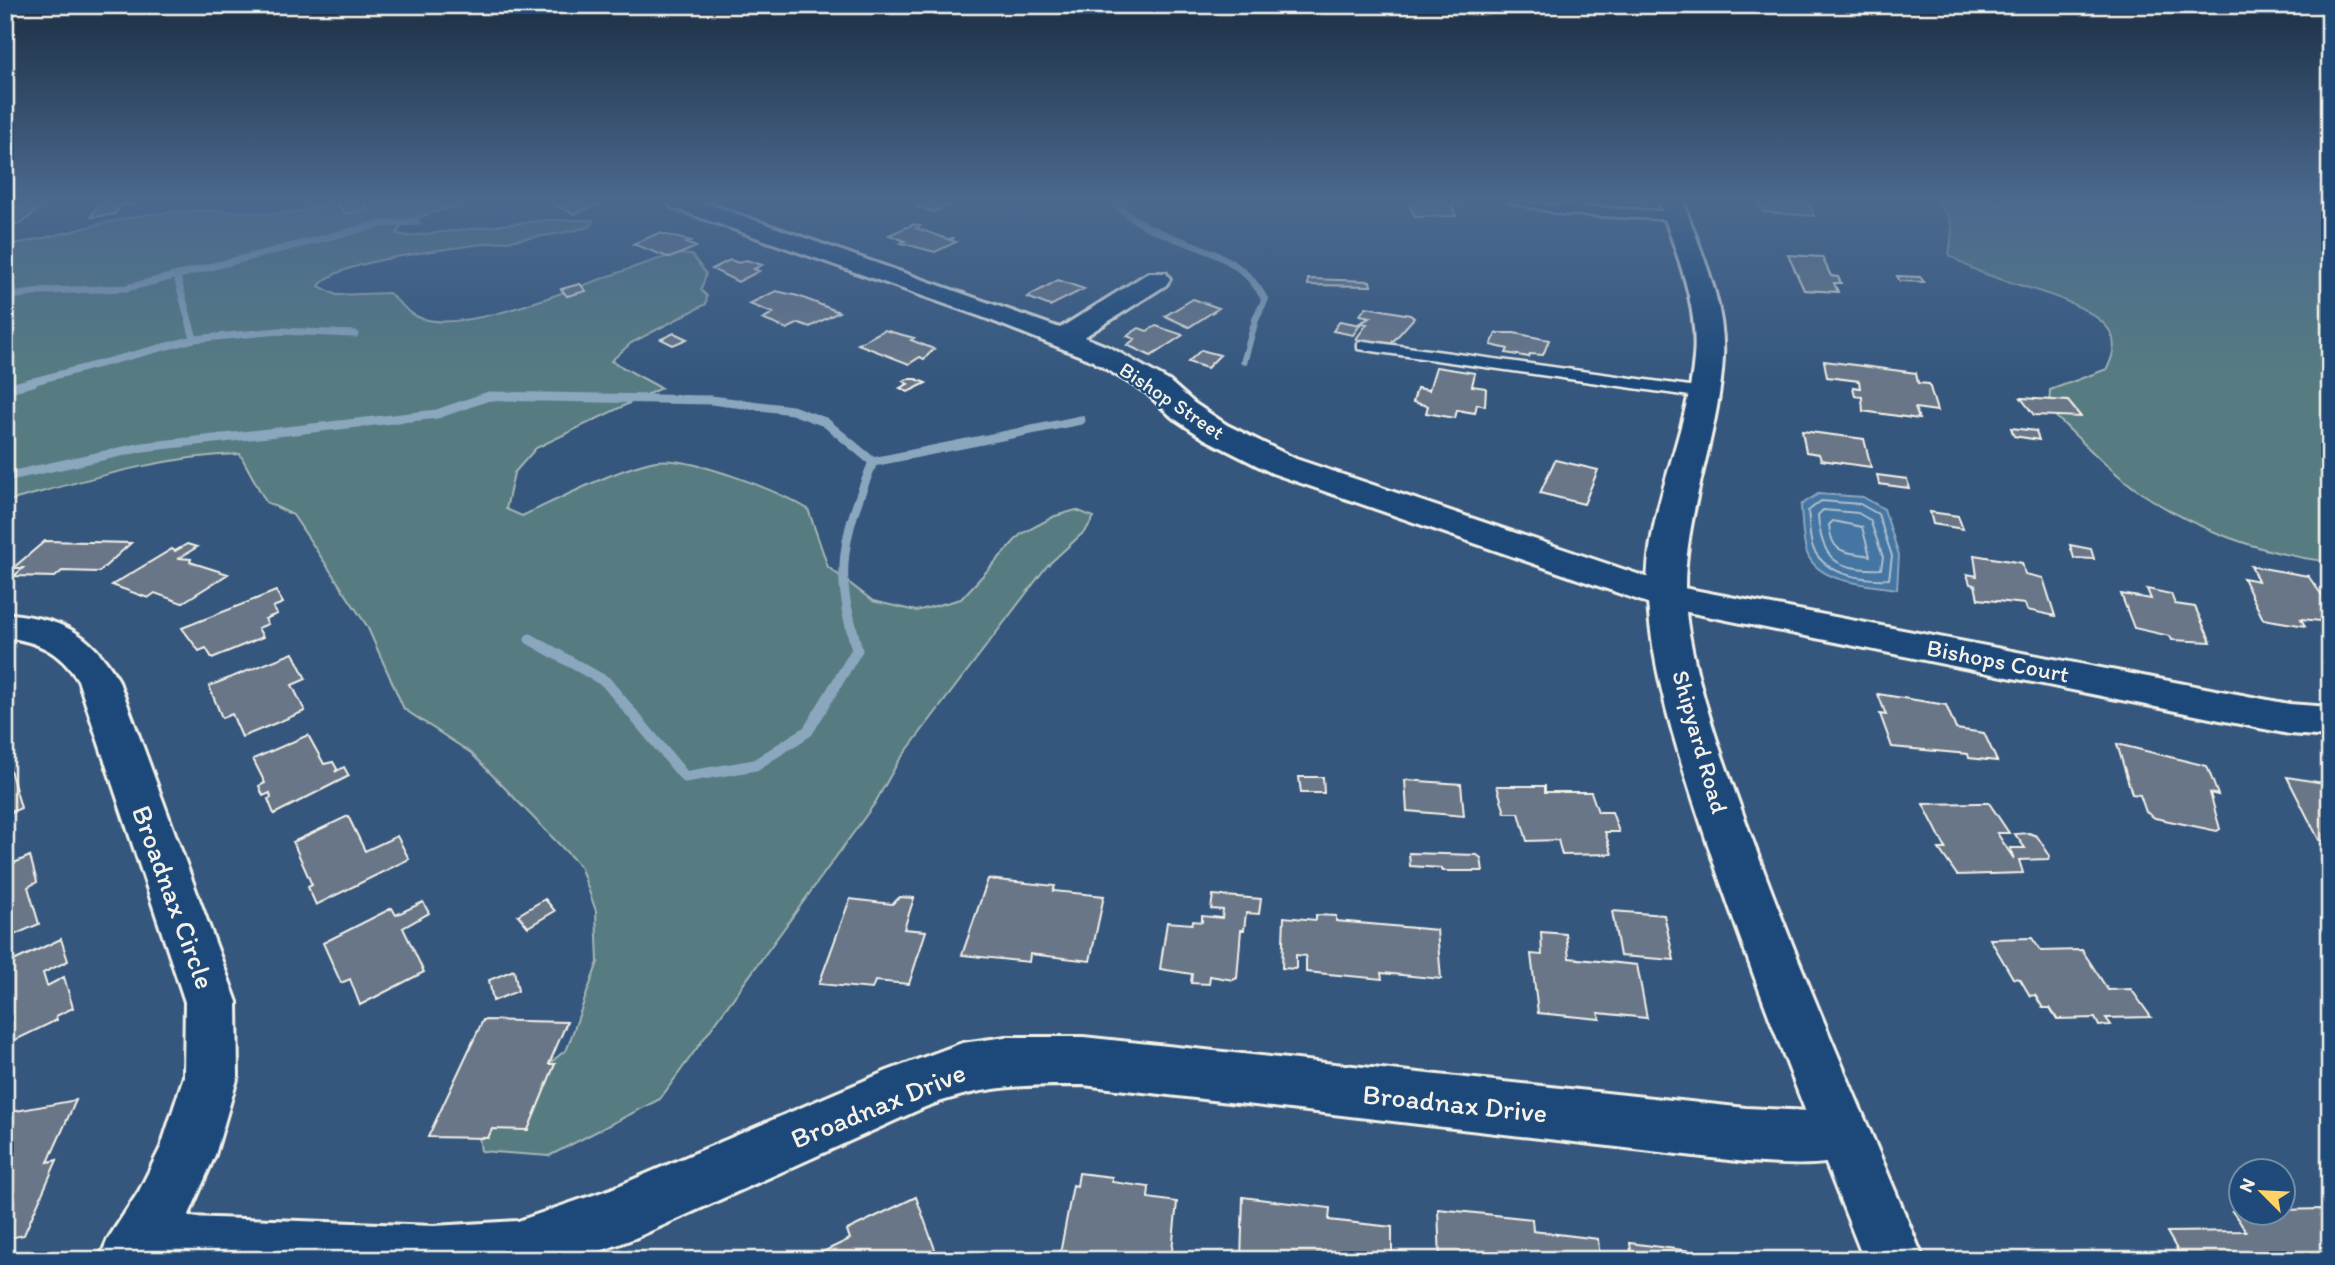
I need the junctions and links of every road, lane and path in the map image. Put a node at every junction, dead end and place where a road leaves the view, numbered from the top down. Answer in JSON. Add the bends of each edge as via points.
{"nodes":[{"id":1,"x":849,"y":261,"type":"edge"},
{"id":2,"x":1691,"y":261,"type":"edge"},
{"id":3,"x":1157,"y":279,"type":"dead end"},
{"id":4,"x":1061,"y":339,"type":"junction"},
{"id":5,"x":1364,"y":346,"type":"dead end"},
{"id":6,"x":1704,"y":393,"type":"junction"},
{"id":7,"x":1666,"y":597,"type":"junction"},
{"id":8,"x":5,"y":625,"type":"edge"},
{"id":9,"x":2330,"y":722,"type":"edge"},
{"id":10,"x":1842,"y":1135,"type":"junction"},
{"id":11,"x":135,"y":1252,"type":"edge"},
{"id":12,"x":1894,"y":1260,"type":"edge"}],
"edges":[{"from":1,"to":4,"type":"street","name":"Bishop Street"},
{"from":2,"to":6,"type":"street","name":"Shipyard Road","via":[[1709,334]]},
{"from":3,"to":4,"type":"street"},
{"from":4,"to":7,"type":"street","name":"Bishop Street","via":[[1134,371],[1216,432],[1284,466]]},
{"from":5,"to":6,"type":"lane"},
{"from":6,"to":7,"type":"street","name":"Shipyard Road","via":[[1681,489]]},
{"from":7,"to":9,"type":"street","name":"Bishops Court","via":[[2289,719]]},
{"from":7,"to":10,"type":"street","name":"Shipyard Road","via":[[1695,738],[1749,900]]},
{"from":8,"to":11,"type":"street","name":"Broadnax Circle","via":[[40,630],[69,642],[79,649],[98,679],[211,1002],[211,1076],[187,1155]]},
{"from":10,"to":11,"type":"street","name":"Broadnax Drive","via":[[1746,1135],[1083,1061],[1006,1061],[962,1068],[906,1088],[614,1217],[518,1251],[434,1256]]},
{"from":10,"to":12,"type":"street","name":"Shipyard Road"}]}
